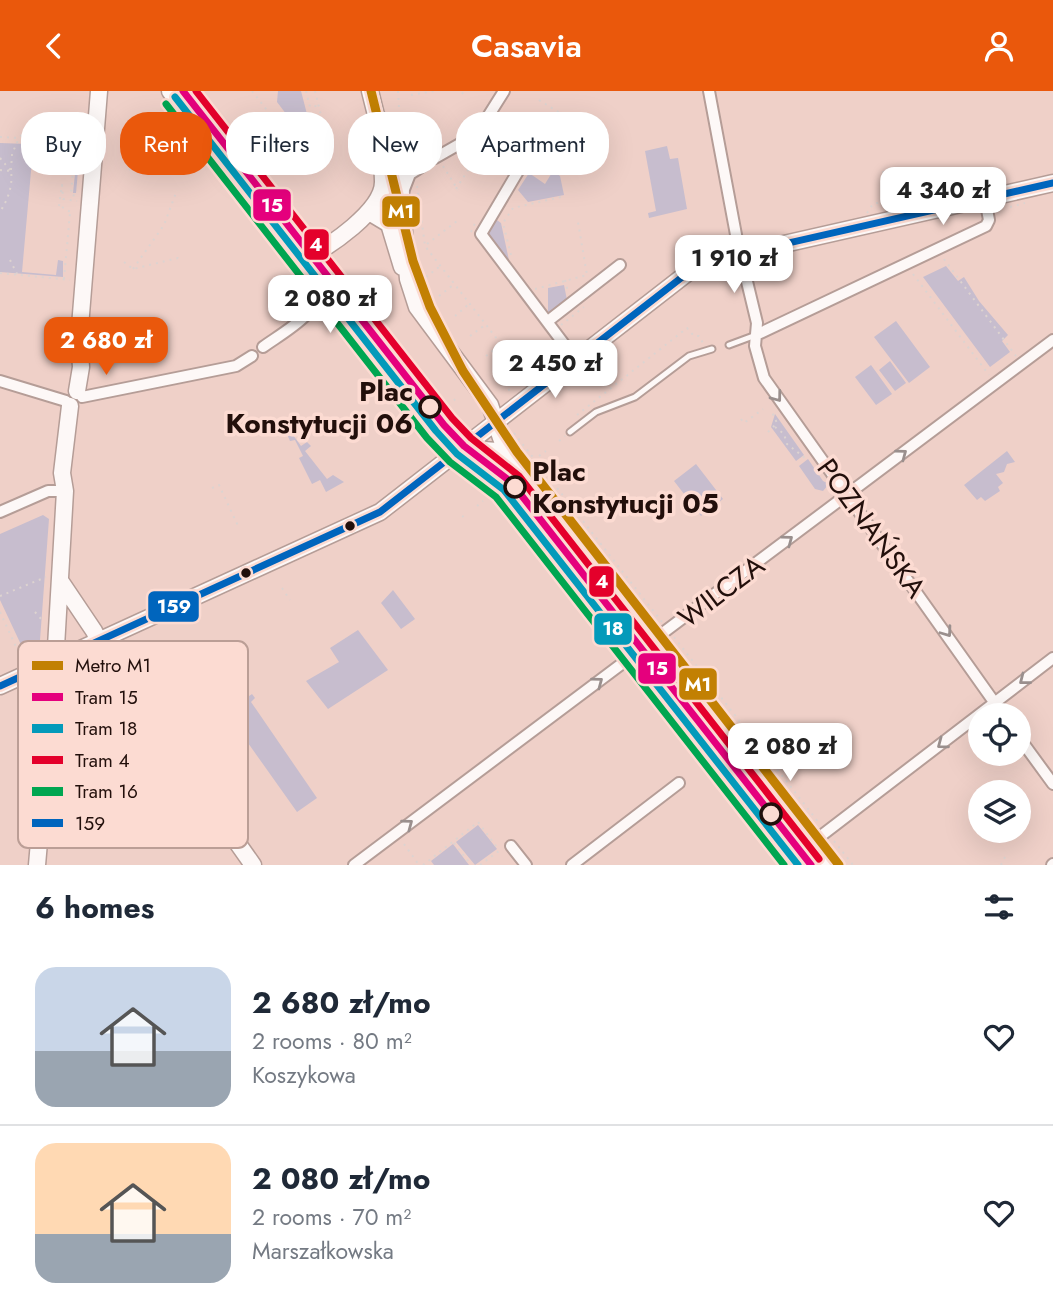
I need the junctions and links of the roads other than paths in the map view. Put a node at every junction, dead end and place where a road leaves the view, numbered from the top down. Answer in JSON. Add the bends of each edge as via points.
{"nodes":[{"id":1,"x":99,"y":91,"type":"edge"},
{"id":2,"x":170,"y":91,"type":"edge"},
{"id":3,"x":370,"y":91,"type":"edge"},
{"id":4,"x":504,"y":91,"type":"edge"},
{"id":5,"x":709,"y":91,"type":"edge"},
{"id":6,"x":375,"y":112,"type":"edge"},
{"id":7,"x":442,"y":160,"type":"edge"},
{"id":8,"x":381,"y":175,"type":"edge"},
{"id":9,"x":397,"y":175,"type":"edge"},
{"id":10,"x":410,"y":175,"type":"edge"},
{"id":11,"x":516,"y":175,"type":"edge"},
{"id":12,"x":1053,"y":183,"type":"edge"},
{"id":13,"x":402,"y":195,"type":"junction"},
{"id":14,"x":985,"y":199,"type":"junction"},
{"id":15,"x":369,"y":212,"type":"junction"},
{"id":16,"x":740,"y":254,"type":"junction"},
{"id":17,"x":304,"y":260,"type":"junction"},
{"id":18,"x":620,"y":265,"type":"dead end"},
{"id":19,"x":408,"y":279,"type":"junction"},
{"id":20,"x":319,"y":285,"type":"junction"},
{"id":21,"x":313,"y":308,"type":"junction"},
{"id":22,"x":333,"y":309,"type":"junction"},
{"id":23,"x":548,"y":321,"type":"junction"},
{"id":24,"x":756,"y":335,"type":"junction"},
{"id":25,"x":1053,"y":340,"type":"edge"},
{"id":26,"x":729,"y":345,"type":"dead end"},
{"id":27,"x":263,"y":347,"type":"dead end"},
{"id":28,"x":708,"y":350,"type":"road end"},
{"id":29,"x":252,"y":356,"type":"dead end"},
{"id":30,"x":576,"y":360,"type":"junction"},
{"id":31,"x":0,"y":381,"type":"edge"},
{"id":32,"x":73,"y":399,"type":"junction"},
{"id":33,"x":495,"y":421,"type":"junction"},
{"id":34,"x":570,"y":432,"type":"road end"},
{"id":35,"x":509,"y":452,"type":"junction"},
{"id":36,"x":453,"y":456,"type":"junction"},
{"id":37,"x":483,"y":473,"type":"junction"},
{"id":38,"x":65,"y":491,"type":"junction"},
{"id":39,"x":848,"y":495,"type":"junction"},
{"id":40,"x":0,"y":512,"type":"edge"},
{"id":41,"x":54,"y":579,"type":"junction"},
{"id":42,"x":55,"y":641,"type":"edge"},
{"id":43,"x":98,"y":641,"type":"edge"},
{"id":44,"x":101,"y":641,"type":"edge"},
{"id":45,"x":656,"y":641,"type":"junction"},
{"id":46,"x":632,"y":657,"type":"junction"},
{"id":47,"x":1053,"y":658,"type":"edge"},
{"id":48,"x":18,"y":678,"type":"edge"},
{"id":49,"x":0,"y":686,"type":"edge"},
{"id":50,"x":996,"y":703,"type":"joint"},
{"id":51,"x":968,"y":724,"type":"edge"},
{"id":52,"x":1031,"y":754,"type":"edge"},
{"id":53,"x":679,"y":783,"type":"dead end"},
{"id":54,"x":1053,"y":785,"type":"edge"},
{"id":55,"x":813,"y":842,"type":"junction"},
{"id":56,"x":241,"y":848,"type":"edge"},
{"id":57,"x":504,"y":848,"type":"road end"},
{"id":58,"x":790,"y":863,"type":"edge"},
{"id":59,"x":253,"y":865,"type":"edge"},
{"id":60,"x":354,"y":865,"type":"edge"},
{"id":61,"x":526,"y":865,"type":"edge"},
{"id":62,"x":572,"y":865,"type":"edge"},
{"id":63,"x":831,"y":865,"type":"edge"}],
"edges":[{"from":1,"to":32,"type":"street","via":[[79,339],[81,367]]},
{"from":2,"to":17,"type":"street"},
{"from":3,"to":6,"type":"street"},
{"from":4,"to":7,"type":"street","via":[[477,134]]},
{"from":5,"to":16,"type":"street","name":"POZNAŃSKA"},
{"from":8,"to":15,"type":"street","via":[[380,197]]},
{"from":9,"to":13,"type":"street"},
{"from":10,"to":13,"type":"street"},
{"from":11,"to":23,"type":"street","via":[[481,234]]},
{"from":12,"to":14,"type":"street"},
{"from":13,"to":19,"type":"street"},
{"from":14,"to":16,"type":"street"},
{"from":14,"to":24,"type":"street","via":[[986,226]]},
{"from":15,"to":17,"type":"street"},
{"from":15,"to":19,"type":"street","via":[[382,217],[391,228]]},
{"from":16,"to":24,"type":"street","name":"POZNAŃSKA"},
{"from":16,"to":30,"type":"street","via":[[684,274]]},
{"from":17,"to":20,"type":"street"},
{"from":18,"to":23,"type":"street"},
{"from":19,"to":33,"type":"street","via":[[420,314],[486,399]]},
{"from":20,"to":21,"type":"street","via":[[320,296]]},
{"from":20,"to":22,"type":"street"},
{"from":21,"to":22,"type":"street"},
{"from":21,"to":27,"type":"street"},
{"from":22,"to":36,"type":"street"},
{"from":23,"to":30,"type":"street"},
{"from":24,"to":26,"type":"lane"},
{"from":24,"to":39,"type":"street","name":"POZNAŃSKA","one_way":true,"via":[[755,349],[765,381]]},
{"from":39,"to":25,"type":"street","name":"WILCZA","one_way":true},
{"from":28,"to":34,"type":"lane","via":[[689,356],[635,397],[596,412]]},
{"from":29,"to":32,"type":"street","via":[[236,366]]},
{"from":30,"to":33,"type":"street"},
{"from":31,"to":32,"type":"street"},
{"from":32,"to":38,"type":"street","via":[[72,474]]},
{"from":33,"to":35,"type":"street"},
{"from":33,"to":36,"type":"street"},
{"from":35,"to":37,"type":"street","via":[[484,450],[480,458]]},
{"from":35,"to":45,"type":"street"},
{"from":36,"to":37,"type":"street"},
{"from":36,"to":44,"type":"street","via":[[380,512]]},
{"from":37,"to":46,"type":"street","via":[[506,493]]},
{"from":38,"to":40,"type":"street","via":[[43,492]]},
{"from":38,"to":41,"type":"street"},
{"from":45,"to":39,"type":"street","name":"WILCZA","one_way":true},
{"from":39,"to":50,"type":"street","name":"POZNAŃSKA","one_way":true},
{"from":41,"to":42,"type":"street"},
{"from":41,"to":43,"type":"street"},
{"from":45,"to":46,"type":"street","name":"WILCZA"},
{"from":45,"to":55,"type":"street"},
{"from":46,"to":58,"type":"street"},
{"from":60,"to":46,"type":"street","name":"WILCZA","one_way":true},
{"from":47,"to":50,"type":"street","one_way":true},
{"from":48,"to":49,"type":"street"},
{"from":51,"to":55,"type":"street","one_way":true},
{"from":52,"to":54,"type":"street"},
{"from":53,"to":62,"type":"street"},
{"from":55,"to":58,"type":"street"},
{"from":55,"to":63,"type":"street"},
{"from":56,"to":59,"type":"street"},
{"from":57,"to":61,"type":"street"}]}
